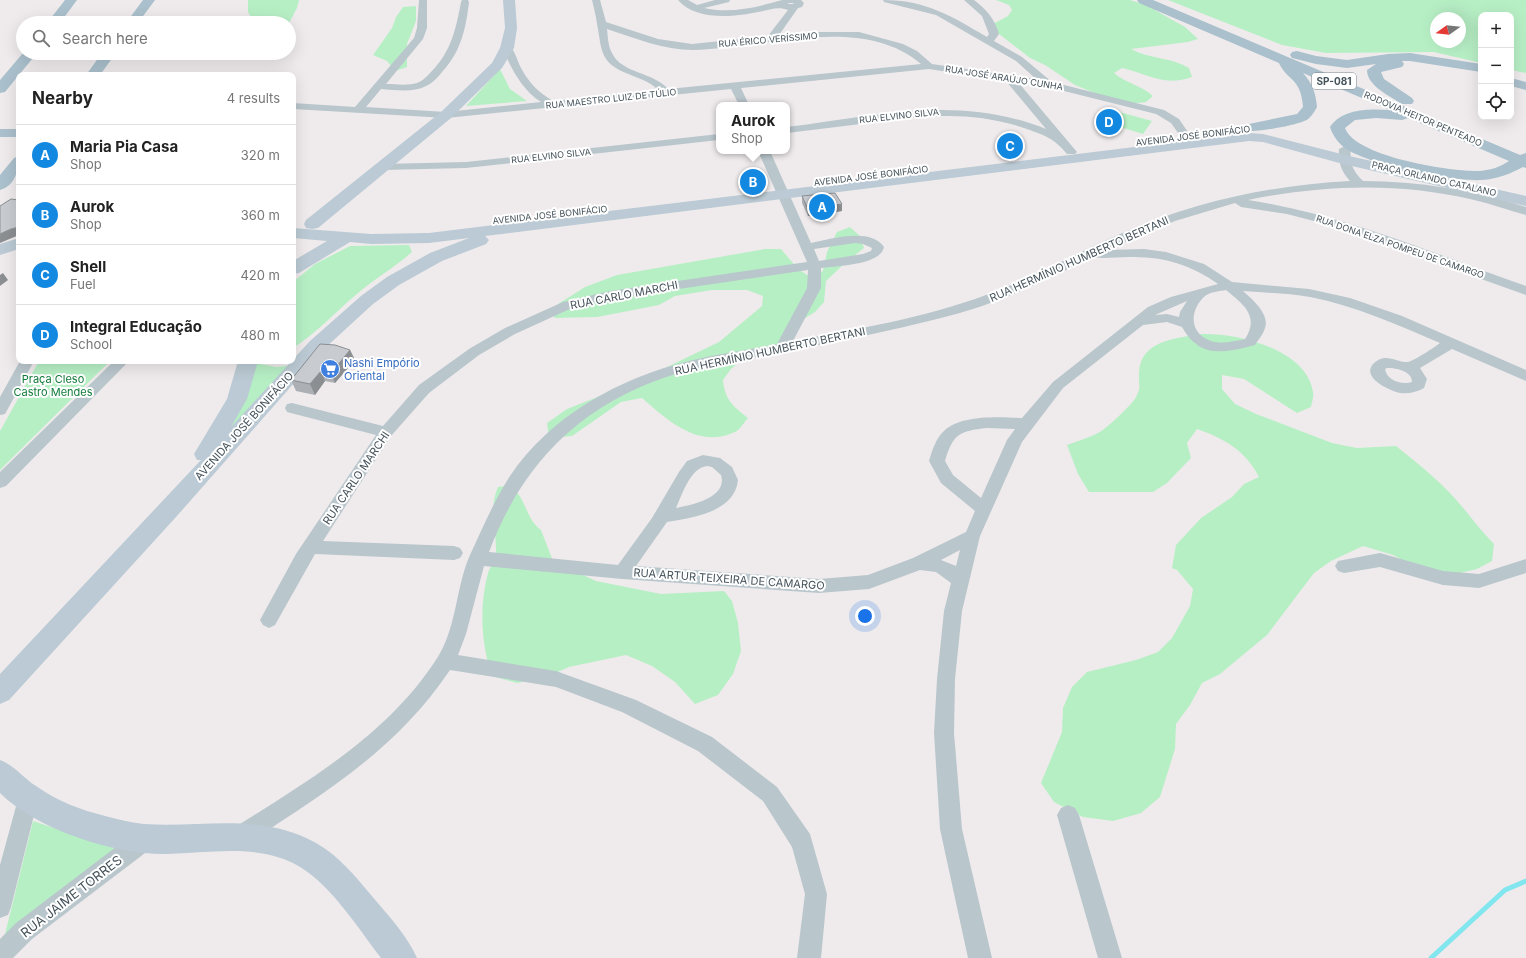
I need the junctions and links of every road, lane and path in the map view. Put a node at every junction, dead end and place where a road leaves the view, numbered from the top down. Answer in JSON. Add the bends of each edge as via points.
{"nodes":[{"id":1,"x":71,"y":0,"type":"edge"},
{"id":2,"x":423,"y":0,"type":"edge"},
{"id":3,"x":509,"y":0,"type":"edge"},
{"id":4,"x":596,"y":0,"type":"edge"},
{"id":5,"x":682,"y":0,"type":"edge"},
{"id":6,"x":726,"y":0,"type":"edge"},
{"id":7,"x":887,"y":0,"type":"edge"},
{"id":8,"x":959,"y":0,"type":"edge"},
{"id":9,"x":1143,"y":0,"type":"edge"},
{"id":10,"x":1155,"y":0,"type":"edge"},
{"id":11,"x":148,"y":1,"type":"edge"},
{"id":12,"x":970,"y":1,"type":"edge"},
{"id":13,"x":465,"y":2,"type":"dead end"},
{"id":14,"x":793,"y":3,"type":"edge"},
{"id":15,"x":694,"y":8,"type":"junction"},
{"id":16,"x":58,"y":16,"type":"edge"},
{"id":17,"x":137,"y":16,"type":"edge"},
{"id":18,"x":602,"y":24,"type":"junction"},
{"id":19,"x":627,"y":32,"type":"junction"},
{"id":20,"x":771,"y":39,"type":"junction"},
{"id":21,"x":604,"y":40,"type":"junction"},
{"id":22,"x":989,"y":41,"type":"junction"},
{"id":23,"x":1260,"y":45,"type":"junction"},
{"id":24,"x":507,"y":48,"type":"junction"},
{"id":25,"x":1280,"y":58,"type":"junction"},
{"id":26,"x":25,"y":60,"type":"edge"},
{"id":27,"x":99,"y":60,"type":"edge"},
{"id":28,"x":104,"y":60,"type":"edge"},
{"id":29,"x":497,"y":66,"type":"junction"},
{"id":30,"x":515,"y":66,"type":"junction"},
{"id":31,"x":929,"y":66,"type":"junction"},
{"id":32,"x":1478,"y":68,"type":"edge"},
{"id":33,"x":96,"y":71,"type":"edge"},
{"id":34,"x":1478,"y":74,"type":"edge"},
{"id":35,"x":1009,"y":78,"type":"junction"},
{"id":36,"x":650,"y":80,"type":"junction"},
{"id":37,"x":1048,"y":84,"type":"junction"},
{"id":38,"x":379,"y":86,"type":"junction"},
{"id":39,"x":735,"y":86,"type":"junction"},
{"id":40,"x":714,"y":88,"type":"junction"},
{"id":41,"x":0,"y":89,"type":"edge"},
{"id":42,"x":666,"y":93,"type":"junction"},
{"id":43,"x":649,"y":94,"type":"junction"},
{"id":44,"x":743,"y":102,"type":"edge"},
{"id":45,"x":552,"y":105,"type":"junction"},
{"id":46,"x":296,"y":106,"type":"edge"},
{"id":47,"x":358,"y":110,"type":"junction"},
{"id":48,"x":1039,"y":111,"type":"junction"},
{"id":49,"x":446,"y":115,"type":"junction"},
{"id":50,"x":1421,"y":118,"type":"junction"},
{"id":51,"x":1440,"y":119,"type":"junction"},
{"id":52,"x":1010,"y":120,"type":"junction"},
{"id":53,"x":0,"y":123,"type":"edge"},
{"id":54,"x":16,"y":123,"type":"edge"},
{"id":55,"x":1249,"y":128,"type":"junction"},
{"id":56,"x":790,"y":130,"type":"edge"},
{"id":57,"x":0,"y":133,"type":"edge"},
{"id":58,"x":16,"y":133,"type":"edge"},
{"id":59,"x":1185,"y":135,"type":"junction"},
{"id":60,"x":716,"y":137,"type":"edge"},
{"id":61,"x":1067,"y":146,"type":"junction"},
{"id":62,"x":765,"y":154,"type":"edge"},
{"id":63,"x":1344,"y":154,"type":"junction"},
{"id":64,"x":1371,"y":155,"type":"junction"},
{"id":65,"x":1526,"y":157,"type":"edge"},
{"id":66,"x":1526,"y":163,"type":"edge"},
{"id":67,"x":16,"y":165,"type":"edge"},
{"id":68,"x":383,"y":167,"type":"junction"},
{"id":69,"x":1391,"y":169,"type":"junction"},
{"id":70,"x":16,"y":171,"type":"edge"},
{"id":71,"x":1520,"y":179,"type":"dead end"},
{"id":72,"x":1359,"y":183,"type":"junction"},
{"id":73,"x":1337,"y":184,"type":"joint"},
{"id":74,"x":1383,"y":184,"type":"junction"},
{"id":75,"x":0,"y":185,"type":"edge"},
{"id":76,"x":1466,"y":187,"type":"junction"},
{"id":77,"x":0,"y":189,"type":"edge"},
{"id":78,"x":781,"y":191,"type":"junction"},
{"id":79,"x":1526,"y":201,"type":"edge"},
{"id":80,"x":1226,"y":202,"type":"junction"},
{"id":81,"x":1526,"y":211,"type":"edge"},
{"id":82,"x":296,"y":224,"type":"edge"},
{"id":83,"x":533,"y":224,"type":"junction"},
{"id":84,"x":312,"y":229,"type":"junction"},
{"id":85,"x":368,"y":229,"type":"junction"},
{"id":86,"x":296,"y":232,"type":"edge"},
{"id":87,"x":433,"y":232,"type":"junction"},
{"id":88,"x":1130,"y":235,"type":"junction"},
{"id":89,"x":347,"y":238,"type":"junction"},
{"id":90,"x":16,"y":244,"type":"edge"},
{"id":91,"x":808,"y":247,"type":"junction"},
{"id":92,"x":0,"y":250,"type":"edge"},
{"id":93,"x":1090,"y":254,"type":"junction"},
{"id":94,"x":1159,"y":254,"type":"junction"},
{"id":95,"x":314,"y":255,"type":"junction"},
{"id":96,"x":815,"y":265,"type":"junction"},
{"id":97,"x":296,"y":267,"type":"edge"},
{"id":98,"x":393,"y":281,"type":"junction"},
{"id":99,"x":1227,"y":285,"type":"junction"},
{"id":100,"x":1526,"y":291,"type":"edge"},
{"id":101,"x":1200,"y":294,"type":"junction"},
{"id":102,"x":1138,"y":321,"type":"junction"},
{"id":103,"x":1187,"y":324,"type":"junction"},
{"id":104,"x":788,"y":338,"type":"junction"},
{"id":105,"x":834,"y":338,"type":"junction"},
{"id":106,"x":1451,"y":343,"type":"junction"},
{"id":107,"x":301,"y":356,"type":"edge"},
{"id":108,"x":25,"y":364,"type":"edge"},
{"id":109,"x":119,"y":364,"type":"edge"},
{"id":110,"x":247,"y":364,"type":"edge"},
{"id":111,"x":294,"y":364,"type":"edge"},
{"id":112,"x":1409,"y":368,"type":"dead end"},
{"id":113,"x":1526,"y":376,"type":"edge"},
{"id":114,"x":292,"y":408,"type":"dead end"},
{"id":115,"x":0,"y":410,"type":"edge"},
{"id":116,"x":1026,"y":424,"type":"junction"},
{"id":117,"x":386,"y":432,"type":"junction"},
{"id":118,"x":0,"y":482,"type":"edge"},
{"id":119,"x":984,"y":509,"type":"junction"},
{"id":120,"x":168,"y":511,"type":"junction"},
{"id":121,"x":663,"y":516,"type":"dead end"},
{"id":122,"x":972,"y":536,"type":"junction"},
{"id":123,"x":310,"y":547,"type":"junction"},
{"id":124,"x":454,"y":553,"type":"dead end"},
{"id":125,"x":477,"y":558,"type":"junction"},
{"id":126,"x":919,"y":563,"type":"junction"},
{"id":127,"x":1344,"y":566,"type":"dead end"},
{"id":128,"x":1526,"y":566,"type":"edge"},
{"id":129,"x":622,"y":572,"type":"junction"},
{"id":130,"x":961,"y":581,"type":"junction"},
{"id":131,"x":269,"y":620,"type":"dead end"},
{"id":132,"x":445,"y":661,"type":"junction"},
{"id":133,"x":0,"y":692,"type":"edge"},
{"id":134,"x":0,"y":773,"type":"edge"},
{"id":135,"x":28,"y":799,"type":"junction"},
{"id":136,"x":1068,"y":815,"type":"dead end"},
{"id":137,"x":240,"y":836,"type":"junction"},
{"id":138,"x":145,"y":839,"type":"junction"},
{"id":139,"x":0,"y":907,"type":"edge"},
{"id":140,"x":0,"y":955,"type":"edge"},
{"id":141,"x":397,"y":956,"type":"edge"},
{"id":142,"x":809,"y":958,"type":"edge"},
{"id":143,"x":980,"y":958,"type":"edge"},
{"id":144,"x":1110,"y":958,"type":"edge"}],
"edges":[{"from":1,"to":16,"type":"main road"},
{"from":2,"to":38,"type":"street","via":[[422,28],[418,38]]},
{"from":3,"to":24,"type":"main road","via":[[511,28]]},
{"from":4,"to":18,"type":"street"},
{"from":5,"to":15,"type":"street"},
{"from":6,"to":15,"type":"street"},
{"from":7,"to":22,"type":"street","via":[[939,13]]},
{"from":8,"to":12,"type":"street"},
{"from":9,"to":25,"type":"main road","name":"RODOVIA HEITOR PENTEADO","number":"SP-081"},
{"from":10,"to":23,"type":"main road","name":"RODOVIA HEITOR PENTEADO","number":"SP-081"},
{"from":11,"to":17,"type":"main road"},
{"from":12,"to":22,"type":"street","via":[[991,21],[994,34]]},
{"from":13,"to":38,"type":"street","via":[[460,35],[452,54],[429,80],[418,86]]},
{"from":14,"to":15,"type":"street","via":[[733,12]]},
{"from":14,"to":20,"type":"street","via":[[787,17]]},
{"from":18,"to":19,"type":"street","name":"RUA ÉRICO VERÍSSIMO"},
{"from":18,"to":21,"type":"street"},
{"from":19,"to":20,"type":"street","name":"RUA ÉRICO VERÍSSIMO","via":[[657,42],[692,46]]},
{"from":19,"to":21,"type":"street"},
{"from":20,"to":31,"type":"street","name":"RUA ÉRICO VERÍSSIMO","via":[[808,35],[859,35],[900,46],[914,53]]},
{"from":21,"to":36,"type":"street","via":[[610,59]]},
{"from":22,"to":37,"type":"street","via":[[1019,59]]},
{"from":23,"to":32,"type":"main road","via":[[1333,62],[1360,63],[1405,57]]},
{"from":23,"to":51,"type":"main road","name":"RODOVIA HEITOR PENTEADO","number":"SP-081"},
{"from":24,"to":29,"type":"main road"},
{"from":24,"to":30,"type":"street"},
{"from":25,"to":50,"type":"main road","name":"RODOVIA HEITOR PENTEADO","number":"SP-081"},
{"from":25,"to":55,"type":"main road","via":[[1302,81],[1310,95],[1310,107],[1302,117],[1280,124]]},
{"from":26,"to":41,"type":"main road"},
{"from":27,"to":33,"type":"main road"},
{"from":28,"to":33,"type":"main road"},
{"from":29,"to":30,"type":"street"},
{"from":29,"to":49,"type":"main road"},
{"from":30,"to":45,"type":"street","via":[[527,86],[539,98]]},
{"from":31,"to":35,"type":"street","name":"RUA JOSÉ ARAÚJO CUNHA"},
{"from":31,"to":39,"type":"street","name":"RUA MAESTRO LUIZ DE TÚLIO"},
{"from":34,"to":51,"type":"main road","via":[[1409,63],[1392,64],[1374,70],[1378,82],[1390,91]]},
{"from":35,"to":37,"type":"street","name":"RUA JOSÉ ARAÚJO CUNHA"},
{"from":35,"to":48,"type":"street"},
{"from":36,"to":40,"type":"street"},
{"from":36,"to":42,"type":"street","via":[[657,83]]},
{"from":36,"to":43,"type":"street","via":[[652,89]]},
{"from":37,"to":59,"type":"street","name":"RUA JOSÉ ARAÚJO CUNHA","via":[[1160,112],[1179,123]]},
{"from":38,"to":47,"type":"street"},
{"from":39,"to":40,"type":"street","name":"RUA MAESTRO LUIZ DE TÚLIO"},
{"from":39,"to":44,"type":"street"},
{"from":40,"to":42,"type":"street","name":"RUA MAESTRO LUIZ DE TÚLIO"},
{"from":42,"to":43,"type":"street","name":"RUA MAESTRO LUIZ DE TÚLIO"},
{"from":43,"to":45,"type":"street","name":"RUA MAESTRO LUIZ DE TÚLIO"},
{"from":45,"to":49,"type":"street","name":"RUA MAESTRO LUIZ DE TÚLIO"},
{"from":46,"to":47,"type":"street","name":"RUA MAESTRO LUIZ DE TÚLIO"},
{"from":47,"to":49,"type":"street","name":"RUA MAESTRO LUIZ DE TÚLIO"},
{"from":48,"to":52,"type":"street","via":[[1030,119]]},
{"from":48,"to":61,"type":"street"},
{"from":49,"to":68,"type":"main road"},
{"from":50,"to":64,"type":"main road","via":[[1367,115],[1342,120],[1337,127],[1339,134],[1347,142]]},
{"from":50,"to":66,"type":"main road","name":"RODOVIA HEITOR PENTEADO","number":"SP-081"},
{"from":51,"to":65,"type":"main road","name":"RODOVIA HEITOR PENTEADO","number":"SP-081"},
{"from":52,"to":56,"type":"street","name":"RUA ELVINO SILVA","via":[[968,113],[919,113]]},
{"from":52,"to":61,"type":"street","via":[[1035,128]]},
{"from":53,"to":54,"type":"main road"},
{"from":55,"to":59,"type":"main road","name":"AVENIDA JOSÉ BONIFÁCIO"},
{"from":55,"to":63,"type":"main road","name":"AVENIDA JOSÉ BONIFÁCIO","via":[[1292,136]]},
{"from":57,"to":58,"type":"main road"},
{"from":59,"to":61,"type":"main road","name":"AVENIDA JOSÉ BONIFÁCIO"},
{"from":60,"to":68,"type":"street","name":"RUA ELVINO SILVA","via":[[466,165]]},
{"from":61,"to":78,"type":"main road","name":"AVENIDA JOSÉ BONIFÁCIO"},
{"from":62,"to":78,"type":"street"},
{"from":63,"to":64,"type":"main road","name":"AVENIDA JOSÉ BONIFÁCIO"},
{"from":63,"to":69,"type":"main road","name":"PRAÇA ORLANDO CATALANO"},
{"from":63,"to":72,"type":"street","via":[[1346,170]]},
{"from":63,"to":78,"type":"main road","name":"AVENIDA JOSÉ BONIFÁCIO","via":[[1263,138],[1232,138]]},
{"from":64,"to":65,"type":"main road","via":[[1432,170],[1471,175],[1492,174],[1508,169]]},
{"from":67,"to":75,"type":"main road"},
{"from":68,"to":84,"type":"main road"},
{"from":69,"to":74,"type":"street","via":[[1392,174]]},
{"from":69,"to":76,"type":"main road","name":"PRAÇA ORLANDO CATALANO"},
{"from":70,"to":77,"type":"main road"},
{"from":71,"to":76,"type":"main road"},
{"from":72,"to":73,"type":"street","name":"PRAÇA ORLANDO CATALANO"},
{"from":72,"to":74,"type":"street","name":"PRAÇA ORLANDO CATALANO"},
{"from":73,"to":80,"type":"street","name":"RUA HERMÍNIO HUMBERTO BERTANI","via":[[1297,188]]},
{"from":74,"to":81,"type":"street","name":"PRAÇA ORLANDO CATALANO","via":[[1439,189]]},
{"from":76,"to":79,"type":"main road","name":"PRAÇA ORLANDO CATALANO"},
{"from":78,"to":83,"type":"main road","name":"AVENIDA JOSÉ BONIFÁCIO"},
{"from":78,"to":87,"type":"main road","name":"AVENIDA JOSÉ BONIFÁCIO","via":[[526,219]]},
{"from":78,"to":91,"type":"street"},
{"from":80,"to":88,"type":"street","name":"RUA HERMÍNIO HUMBERTO BERTANI","via":[[1181,214]]},
{"from":80,"to":100,"type":"street","name":"RUA DONA ELZA POMPEU DE CAMARGO","via":[[1272,206],[1330,221]]},
{"from":82,"to":84,"type":"main road"},
{"from":83,"to":87,"type":"main road","name":"AVENIDA JOSÉ BONIFÁCIO"},
{"from":83,"to":98,"type":"main road","name":"AVENIDA JOSÉ BONIFÁCIO","via":[[487,237],[436,257]]},
{"from":84,"to":85,"type":"main road"},
{"from":84,"to":86,"type":"main road"},
{"from":84,"to":89,"type":"main road","name":"AVENIDA JOSÉ BONIFÁCIO"},
{"from":84,"to":95,"type":"main road","via":[[316,245]]},
{"from":85,"to":87,"type":"main road","name":"AVENIDA JOSÉ BONIFÁCIO"},
{"from":85,"to":89,"type":"main road"},
{"from":87,"to":89,"type":"main road","name":"AVENIDA JOSÉ BONIFÁCIO","via":[[400,240]]},
{"from":87,"to":98,"type":"main road","via":[[433,247]]},
{"from":88,"to":93,"type":"street","name":"RUA HERMÍNIO HUMBERTO BERTANI"},
{"from":88,"to":94,"type":"street"},
{"from":89,"to":95,"type":"main road"},
{"from":90,"to":92,"type":"main road"},
{"from":91,"to":96,"type":"street"},
{"from":91,"to":96,"type":"street","name":"RUA CARLO MARCHI","via":[[858,239],[874,243],[878,247],[872,256]]},
{"from":93,"to":94,"type":"street"},
{"from":93,"to":105,"type":"street","name":"RUA HERMÍNIO HUMBERTO BERTANI","via":[[1028,284],[950,312]]},
{"from":94,"to":99,"type":"street","via":[[1204,269]]},
{"from":95,"to":97,"type":"main road"},
{"from":96,"to":104,"type":"street","via":[[814,288]]},
{"from":96,"to":117,"type":"street","name":"RUA CARLO MARCHI","via":[[644,290],[568,305],[510,331],[474,352],[424,389]]},
{"from":98,"to":107,"type":"main road","name":"AVENIDA JOSÉ BONIFÁCIO"},
{"from":99,"to":101,"type":"street"},
{"from":99,"to":103,"type":"street","via":[[1243,297],[1254,312],[1259,325],[1250,342],[1222,347],[1202,344]]},
{"from":99,"to":106,"type":"street","via":[[1309,293],[1345,301],[1397,319]]},
{"from":101,"to":102,"type":"street","via":[[1163,306]]},
{"from":101,"to":103,"type":"street","via":[[1186,313]]},
{"from":102,"to":103,"type":"street","via":[[1167,318]]},
{"from":102,"to":116,"type":"street","via":[[1058,385]]},
{"from":104,"to":105,"type":"street"},
{"from":104,"to":105,"type":"street","name":"RUA HERMÍNIO HUMBERTO BERTANI","via":[[804,344]]},
{"from":104,"to":125,"type":"street","name":"RUA HERMÍNIO HUMBERTO BERTANI","via":[[665,372],[627,387],[571,423],[539,451],[511,489]]},
{"from":106,"to":112,"type":"street"},
{"from":106,"to":113,"type":"street"},
{"from":108,"to":115,"type":"street"},
{"from":109,"to":118,"type":"street"},
{"from":110,"to":120,"type":"main road","via":[[237,399],[216,437]]},
{"from":111,"to":120,"type":"main road","name":"AVENIDA JOSÉ BONIFÁCIO"},
{"from":114,"to":117,"type":"street"},
{"from":116,"to":119,"type":"street","via":[[1015,440]]},
{"from":116,"to":119,"type":"street","via":[[990,423],[969,426],[951,433],[941,447],[937,461],[947,479]]},
{"from":117,"to":123,"type":"street","name":"RUA CARLO MARCHI"},
{"from":119,"to":122,"type":"street"},
{"from":120,"to":133,"type":"main road","name":"AVENIDA JOSÉ BONIFÁCIO"},
{"from":121,"to":129,"type":"street"},
{"from":122,"to":126,"type":"street","name":"RUA ARTUR TEIXEIRA DE CAMARGO"},
{"from":122,"to":130,"type":"street"},
{"from":123,"to":124,"type":"street"},
{"from":123,"to":131,"type":"street","name":"RUA CARLO MARCHI"},
{"from":125,"to":129,"type":"street","name":"RUA ARTUR TEIXEIRA DE CAMARGO"},
{"from":125,"to":132,"type":"street","name":"RUA HERMÍNIO HUMBERTO BERTANI","via":[[460,627]]},
{"from":126,"to":129,"type":"street","name":"RUA ARTUR TEIXEIRA DE CAMARGO","via":[[869,582],[819,586]]},
{"from":126,"to":130,"type":"street","via":[[937,564],[949,570]]},
{"from":127,"to":128,"type":"street","via":[[1380,560],[1443,578],[1479,580]]},
{"from":130,"to":143,"type":"street","via":[[953,611],[946,679],[945,741],[951,829]]},
{"from":132,"to":137,"type":"street","name":"RUA HERMÍNIO HUMBERTO BERTANI","via":[[416,701],[383,734],[330,779]]},
{"from":132,"to":142,"type":"street","via":[[556,679],[629,706],[705,744],[770,794],[802,842],[816,894],[812,952]]},
{"from":134,"to":135,"type":"main road"},
{"from":135,"to":138,"type":"main road","via":[[59,815],[104,830]]},
{"from":135,"to":139,"type":"street"},
{"from":136,"to":144,"type":"street"},
{"from":137,"to":138,"type":"main road"},
{"from":137,"to":141,"type":"main road","via":[[277,842],[305,853],[331,873]]},
{"from":138,"to":140,"type":"street","name":"RUA JAIME TORRES","via":[[24,931]]}]}
